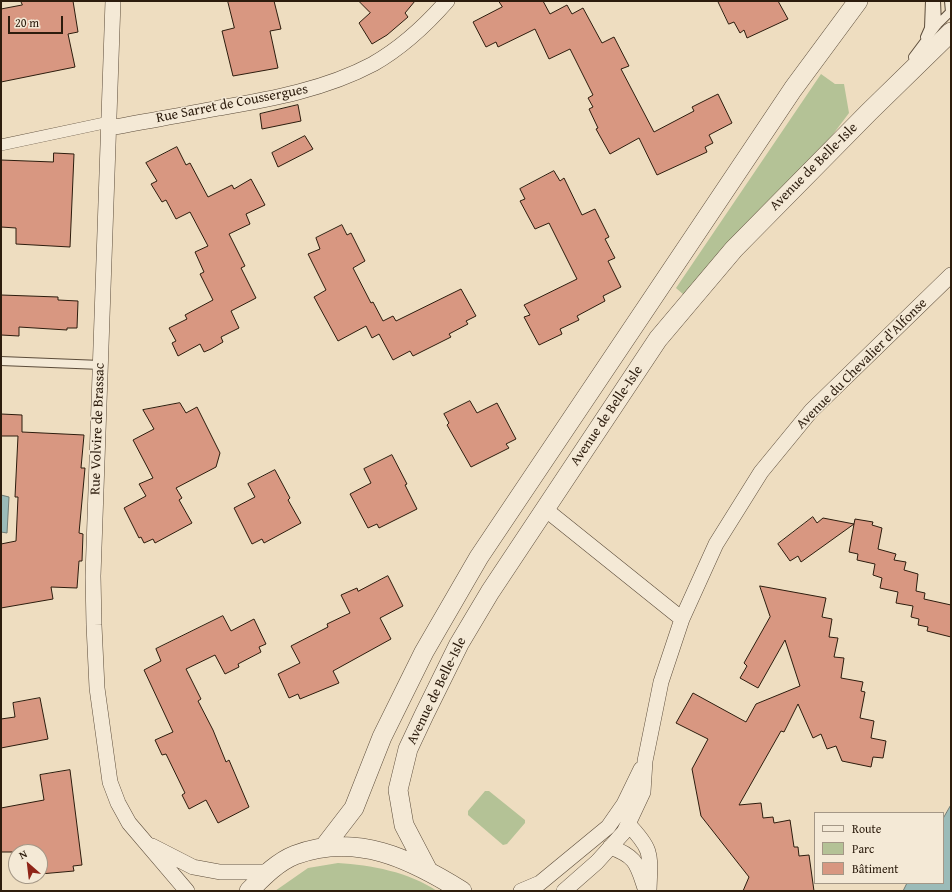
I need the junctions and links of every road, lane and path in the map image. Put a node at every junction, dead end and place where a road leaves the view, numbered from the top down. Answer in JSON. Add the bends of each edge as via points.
{"nodes":[{"id":1,"x":113,"y":1,"type":"edge"},
{"id":2,"x":447,"y":1,"type":"edge"},
{"id":3,"x":858,"y":1,"type":"edge"},
{"id":4,"x":930,"y":1,"type":"edge"},
{"id":5,"x":936,"y":1,"type":"edge"},
{"id":6,"x":949,"y":1,"type":"edge"},
{"id":7,"x":944,"y":29,"type":"edge"},
{"id":8,"x":921,"y":47,"type":"junction"},
{"id":9,"x":869,"y":112,"type":"junction"},
{"id":10,"x":109,"y":125,"type":"junction"},
{"id":11,"x":1,"y":145,"type":"edge"},
{"id":12,"x":951,"y":275,"type":"edge"},
{"id":13,"x":1,"y":361,"type":"edge"},
{"id":14,"x":101,"y":365,"type":"junction"},
{"id":15,"x":545,"y":509,"type":"junction"},
{"id":16,"x":682,"y":619,"type":"junction"},
{"id":17,"x":645,"y":761,"type":"junction"},
{"id":18,"x":628,"y":824,"type":"junction"},
{"id":19,"x":148,"y":844,"type":"junction"},
{"id":20,"x":324,"y":847,"type":"junction"},
{"id":21,"x":610,"y":847,"type":"junction"},
{"id":22,"x":427,"y":869,"type":"junction"},
{"id":23,"x":268,"y":872,"type":"junction"},
{"id":24,"x":187,"y":891,"type":"edge"},
{"id":25,"x":249,"y":891,"type":"edge"},
{"id":26,"x":462,"y":891,"type":"edge"},
{"id":27,"x":521,"y":891,"type":"edge"},
{"id":28,"x":564,"y":891,"type":"edge"},
{"id":29,"x":648,"y":891,"type":"edge"}],
"edges":[{"from":1,"to":10,"type":"street","name":"Rue Volvire de Brassac"},
{"from":2,"to":10,"type":"street","name":"Rue Sarret de Coussergues","via":[[412,36],[374,63],[330,83],[269,100]]},
{"from":3,"to":20,"type":"street","name":"Avenue de Belle-Isle","via":[[793,89],[479,557],[424,652],[382,738],[354,808]]},
{"from":4,"to":8,"type":"lane","via":[[929,28]]},
{"from":5,"to":7,"type":"lane"},
{"from":6,"to":7,"type":"lane","via":[[950,12]]},
{"from":7,"to":8,"type":"lane"},
{"from":7,"to":9,"type":"street","name":"Avenue de Belle-Isle"},
{"from":8,"to":9,"type":"lane"},
{"from":9,"to":15,"type":"street","name":"Avenue de Belle-Isle","via":[[734,249],[658,340]]},
{"from":10,"to":11,"type":"street"},
{"from":10,"to":14,"type":"street","name":"Rue Volvire de Brassac"},
{"from":12,"to":16,"type":"street","name":"Avenue du Chevalier d'Alfonse","via":[[811,411],[761,472],[716,544]]},
{"from":13,"to":14,"type":"lane"},
{"from":14,"to":19,"type":"street","name":"Rue Volvire de Brassac","via":[[93,576],[97,688],[110,782],[129,823]]},
{"from":15,"to":16,"type":"street"},
{"from":15,"to":22,"type":"street","name":"Avenue de Belle-Isle","via":[[459,644],[408,749],[398,790],[404,825]]},
{"from":16,"to":17,"type":"street","name":"Avenue du Chevalier d'Alfonse","via":[[661,682]]},
{"from":17,"to":18,"type":"street","name":"Avenue du Chevalier d'Alfonse","via":[[642,792]]},
{"from":17,"to":27,"type":"street","name":"Avenue du Chevalier d'Alfonse","via":[[624,804],[608,827],[540,883]]},
{"from":18,"to":21,"type":"street","name":"Avenue du Chevalier d'Alfonse"},
{"from":18,"to":29,"type":"street","via":[[643,840],[649,852]]},
{"from":19,"to":23,"type":"street","name":"Rue Volvire de Brassac","via":[[193,867],[220,872]]},
{"from":19,"to":24,"type":"street","name":"Rue Volvire de Brassac"},
{"from":20,"to":22,"type":"street","via":[[360,847],[394,856]]},
{"from":20,"to":23,"type":"street","via":[[294,856]]},
{"from":21,"to":28,"type":"street","name":"Avenue du Chevalier d'Alfonse"},
{"from":21,"to":29,"type":"street","via":[[626,852],[636,863]]},
{"from":22,"to":26,"type":"street"},
{"from":23,"to":25,"type":"street"}]}
